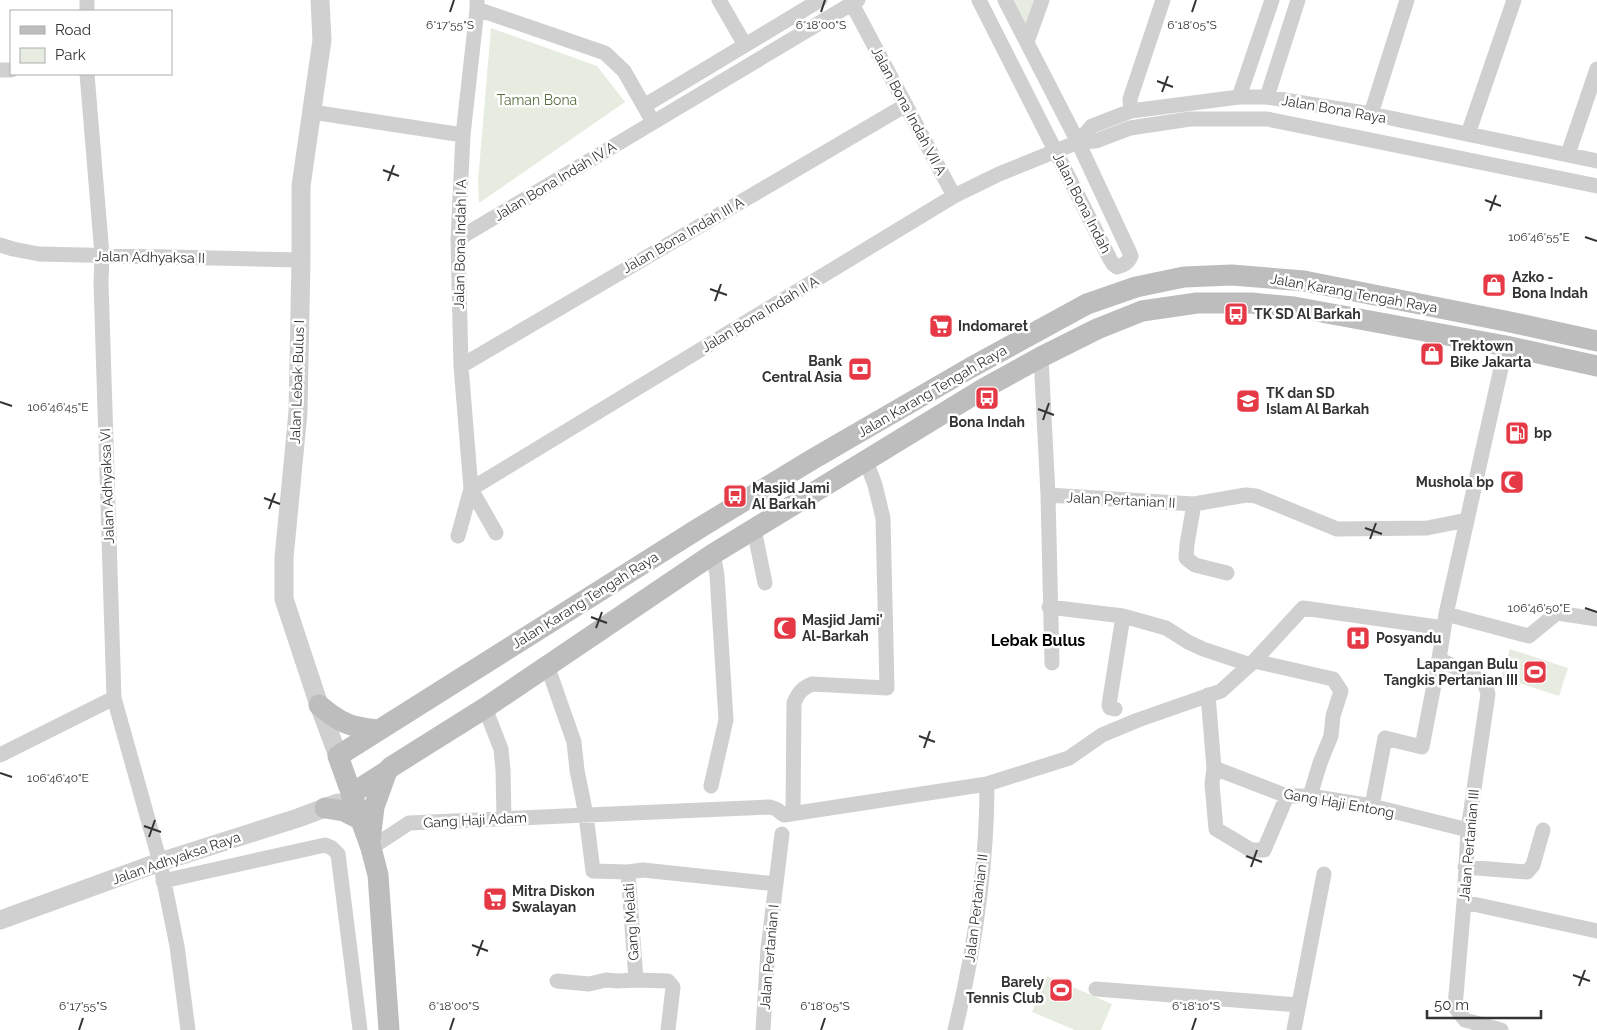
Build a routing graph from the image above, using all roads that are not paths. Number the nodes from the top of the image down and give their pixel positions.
1 (320, 0) edge
2 (719, 0) edge
3 (820, 0) edge
4 (979, 0) edge
5 (1005, 0) edge
6 (1042, 0) edge
7 (1163, 0) edge
8 (1272, 0) edge
9 (1298, 0) edge
10 (1407, 0) edge
11 (1514, 0) edge
12 (853, 1) edge
13 (477, 5) edge
14 (1027, 42) junction
15 (746, 45) junction
16 (1597, 69) edge
17 (86, 75) edge
18 (1239, 97) junction
19 (1267, 97) junction
20 (906, 105) junction
21 (644, 106) junction
22 (1131, 111) junction
23 (312, 112) junction
24 (1371, 114) junction
25 (653, 122) junction
26 (1468, 134) junction
27 (463, 135) junction
28 (1078, 142) junction
29 (1056, 152) junction
30 (1568, 154) junction
31 (1597, 161) edge
32 (1597, 186) edge
33 (954, 196) junction
34 (458, 239) junction
35 (0, 245) edge
36 (102, 256) junction
37 (302, 260) junction
38 (1593, 340) edge
39 (1506, 346) junction
40 (1041, 357) junction
41 (1590, 365) edge
42 (461, 366) junction
43 (866, 461) junction
44 (471, 489) junction
45 (1048, 495) junction
46 (1194, 504) junction
47 (485, 515) junction
48 (1467, 520) junction
49 (754, 529) junction
50 (496, 533) dead end
51 (713, 554) junction
52 (1227, 573) dead end
53 (764, 583) dead end
54 (1050, 607) junction
55 (1123, 616) junction
56 (1597, 619) edge
57 (1445, 621) junction
58 (1439, 659) junction
59 (1052, 663) dead end
60 (1252, 664) junction
61 (547, 665) junction
62 (1208, 695) junction
63 (114, 698) junction
64 (319, 705) junction
65 (485, 708) junction
66 (1115, 709) dead end
67 (378, 730) junction
68 (0, 755) edge
69 (338, 756) junction
70 (1214, 768) junction
71 (387, 771) junction
72 (987, 784) junction
73 (711, 786) dead end
74 (351, 794) junction
75 (1287, 796) junction
76 (1310, 796) junction
77 (1372, 806) junction
78 (325, 808) junction
79 (794, 814) junction
80 (586, 815) junction
81 (504, 818) junction
82 (360, 820) junction
83 (1468, 830) junction
84 (1543, 830) dead end
85 (782, 834) dead end
86 (371, 846) junction
87 (160, 862) junction
88 (1465, 867) junction
89 (628, 872) junction
90 (1324, 874) dead end
91 (163, 882) junction
92 (776, 884) junction
93 (1464, 902) junction
94 (0, 920) edge
95 (1596, 929) edge
96 (636, 980) junction
97 (557, 981) dead end
98 (1096, 988) dead end
99 (1299, 1005) junction
100 (188, 1030) edge
101 (360, 1030) edge
102 (389, 1030) edge
103 (668, 1030) edge
104 (763, 1030) edge
105 (955, 1030) edge
106 (1294, 1030) edge
107 (1501, 1030) edge

1 - 23 street, Jalan Lebak Bulus I
2 - 15 street
3 - 15 street
4 - 29 street, Jalan Bona Indah
5 - 14 street, Jalan Bona Indah
6 - 14 street
7 - 22 street
8 - 18 street
9 - 19 street
10 - 24 street
11 - 26 street
12 - 20 street, Jalan Bona Indah VII A
12 - 25 street, Jalan Bona Indah IV A
13 - 21 street
13 - 27 street, Jalan Bona Indah I A
14 - 28 street, Jalan Bona Indah
15 - 21 street
16 - 30 street
17 - 36 street, Jalan Adhyaksa VI
18 - 19 street, Jalan Bona Raya
18 - 22 street, Jalan Bona Raya
19 - 24 street, Jalan Bona Raya
20 - 33 street, Jalan Bona Indah VII A
20 - 42 street, Jalan Bona Indah III A
21 - 25 street
22 - 28 street, Jalan Bona Raya
23 - 27 street
23 - 37 street, Jalan Lebak Bulus I
24 - 26 street, Jalan Bona Raya
25 - 34 street, Jalan Bona Indah IV A
26 - 30 street, Jalan Bona Raya
27 - 34 street, Jalan Bona Indah I A
28 - 29 street, Jalan Bona Raya
28 - 29 street, Jalan Bona Indah
28 - 32 street, Jalan Bona Raya
29 - 33 street, Jalan Bona Indah II A
30 - 31 street, Jalan Bona Raya
33 - 44 street, Jalan Bona Indah II A
34 - 42 street, Jalan Bona Indah I A
35 - 36 street, Jalan Adhyaksa II
36 - 37 street, Jalan Adhyaksa II
36 - 63 street, Jalan Adhyaksa VI
37 - 64 street, Jalan Lebak Bulus I
38 - 41 main road
38 - 67 main road, Jalan Karang Tengah Raya
39 - 40 main road, Jalan Karang Tengah Raya
39 - 41 main road, Jalan Karang Tengah Raya
39 - 48 street
40 - 43 main road, Jalan Karang Tengah Raya
40 - 45 street, Jalan Pertanian II
42 - 44 street, Jalan Bona Indah I A
43 - 49 main road, Jalan Karang Tengah Raya
43 - 79 street
44 - 47 street, Jalan Bona Indah I A
44 - 47 street, Jalan Bona Indah I A
45 - 46 street, Jalan Pertanian II
45 - 54 street, Jalan Pertanian II
46 - 48 street, Jalan Pertanian II
46 - 52 street, Jalan Pertanian II
47 - 50 street, Jalan Bona Indah I A
48 - 57 street
49 - 51 main road, Jalan Karang Tengah Raya
49 - 53 street
51 - 61 main road, Jalan Karang Tengah Raya
51 - 73 street
54 - 55 street
54 - 59 street, Jalan Pertanian II
55 - 60 street
55 - 66 street
56 - 57 street
57 - 58 street
57 - 60 street
58 - 77 street
58 - 83 street, Jalan Pertanian III
60 - 62 street
60 - 76 street
61 - 65 main road, Jalan Karang Tengah Raya
61 - 80 street
62 - 70 street
62 - 72 street
63 - 68 street
63 - 87 street, Jalan Adhyaksa VI
64 - 67 main road
64 - 69 street, Jalan Lebak Bulus I
65 - 71 main road, Jalan Karang Tengah Raya
65 - 81 street
67 - 69 main road, Jalan Karang Tengah Raya
69 - 74 main road
70 - 75 street, Gang Haji Entong
70 - 75 street
71 - 74 main road, Jalan Karang Tengah Raya
71 - 86 main road
72 - 79 street
72 - 105 street, Jalan Pertanian II
74 - 78 street, Jalan Adhyaksa Raya
74 - 82 main road
75 - 76 street, Gang Haji Entong
76 - 77 street, Gang Haji Entong
77 - 83 street, Gang Haji Entong
78 - 82 main road
78 - 87 street, Jalan Adhyaksa Raya
79 - 80 street, Gang Haji Adam
80 - 81 street, Gang Haji Adam
80 - 89 street, Jalan Pertanian I
81 - 86 street, Gang Haji Adam
82 - 86 main road
83 - 88 street, Jalan Pertanian III
84 - 88 street
85 - 92 street, Jalan Pertanian I
86 - 102 main road
87 - 91 street, Jalan Adhyaksa VI
87 - 94 street, Jalan Adhyaksa Raya
88 - 93 street, Jalan Pertanian III
89 - 92 street, Jalan Pertanian I
89 - 96 street, Gang Melati
90 - 99 street
91 - 100 street, Jalan Adhyaksa VI
91 - 101 street
92 - 104 street, Jalan Pertanian I
93 - 95 street
93 - 107 street, Jalan Pertanian III
96 - 97 street
96 - 103 street, Gang Melati
98 - 99 street
99 - 106 street

